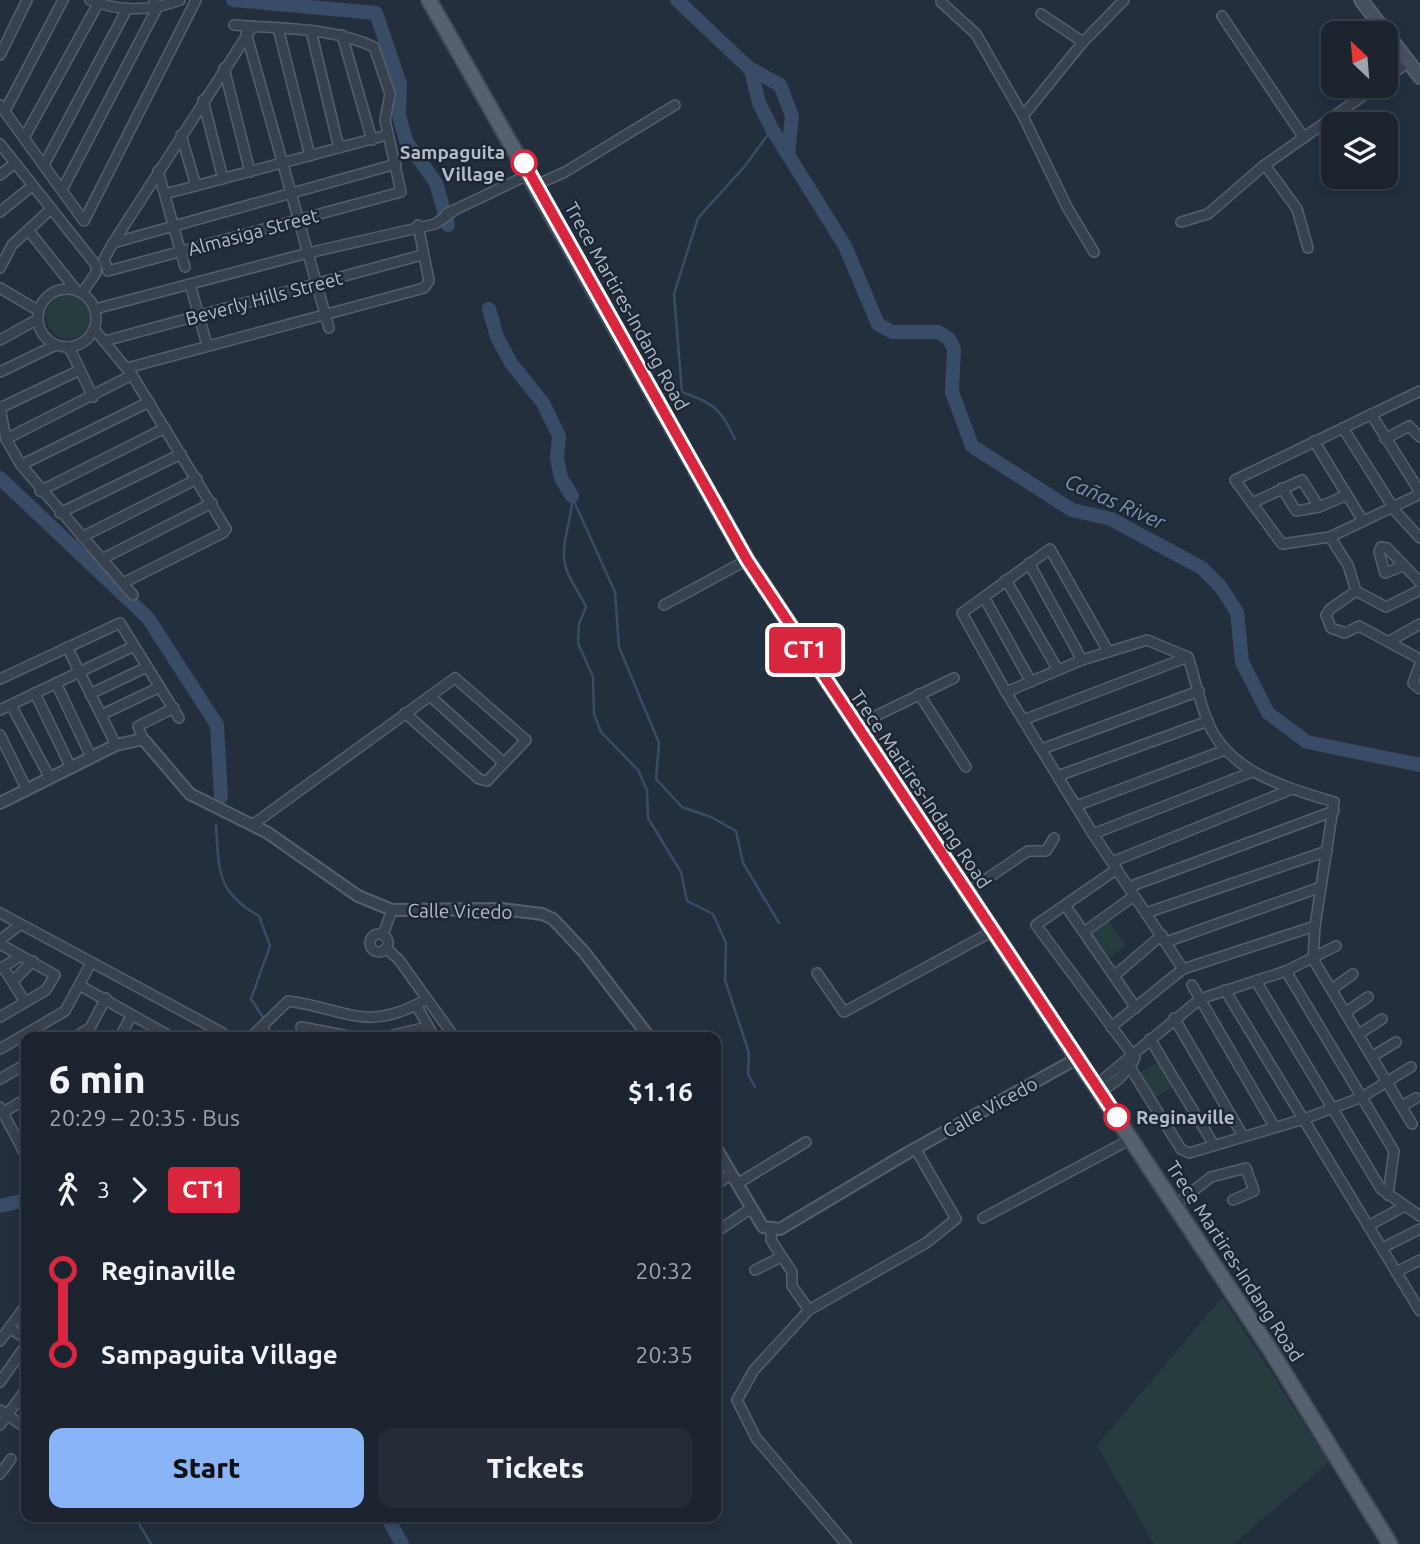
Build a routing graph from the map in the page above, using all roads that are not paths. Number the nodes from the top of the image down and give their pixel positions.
1 (27, 0) edge
2 (63, 0) edge
3 (179, 0) edge
4 (196, 0) edge
5 (429, 0) edge
6 (1124, 0) edge
7 (1361, 0) edge
8 (96, 1) edge
9 (941, 2) dead end
10 (155, 4) edge
11 (127, 9) junction
12 (1041, 14) dead end
13 (1222, 16) dead end
14 (234, 24) dead end
15 (278, 28) junction
16 (249, 30) junction
17 (311, 31) junction
18 (342, 36) junction
19 (1083, 42) junction
20 (0, 55) edge
21 (1408, 62) junction
22 (224, 68) junction
23 (1398, 70) edge
24 (1420, 77) edge
25 (1360, 98) edge
26 (203, 100) junction
27 (675, 104) dead end
28 (2, 108) edge
29 (1023, 116) junction
30 (181, 135) junction
31 (387, 135) junction
32 (24, 138) junction
33 (1304, 138) junction
34 (372, 139) junction
35 (0, 145) edge
36 (339, 148) junction
37 (310, 156) junction
38 (15, 163) junction
39 (284, 163) junction
40 (396, 164) junction
41 (44, 165) junction
42 (1265, 165) junction
43 (158, 172) junction
44 (250, 172) junction
45 (0, 175) edge
46 (223, 179) junction
47 (533, 180) junction
48 (32, 186) junction
49 (196, 186) junction
50 (62, 190) junction
51 (292, 193) junction
52 (165, 194) junction
53 (51, 209) junction
54 (0, 212) edge
55 (300, 220) junction
56 (1181, 222) dead end
57 (174, 226) junction
58 (418, 226) junction
59 (29, 231) junction
60 (113, 243) junction
61 (1308, 248) dead end
62 (182, 251) junction
63 (309, 253) junction
64 (1094, 253) dead end
65 (422, 255) junction
66 (185, 267) dead end
67 (0, 268) edge
68 (190, 284) junction
69 (317, 284) junction
70 (0, 288) edge
71 (79, 292) junction
72 (95, 309) junction
73 (325, 312) junction
74 (38, 315) junction
75 (199, 315) junction
76 (0, 327) edge
77 (94, 328) junction
78 (329, 328) dead end
79 (11, 334) junction
80 (0, 340) edge
81 (105, 341) junction
82 (56, 345) junction
83 (207, 345) junction
84 (69, 347) junction
85 (80, 370) junction
86 (0, 372) edge
87 (130, 372) junction
88 (1420, 391) edge
89 (93, 397) junction
90 (149, 402) junction
91 (0, 408) edge
92 (1371, 414) junction
93 (165, 428) junction
94 (1343, 428) junction
95 (1420, 437) edge
96 (6, 439) junction
97 (1385, 439) junction
98 (1314, 441) junction
99 (181, 454) junction
100 (22, 465) junction
101 (197, 479) junction
102 (1282, 488) junction
103 (40, 491) junction
104 (1420, 493) edge
105 (1346, 495) junction
106 (1254, 502) junction
107 (212, 503) junction
108 (1393, 507) junction
109 (1319, 508) junction
110 (60, 513) junction
111 (1363, 521) junction
112 (82, 537) junction
113 (1330, 537) junction
114 (1420, 538) edge
115 (102, 559) junction
116 (747, 560) junction
117 (1029, 563) junction
118 (1403, 566) dead end
119 (1006, 580) junction
120 (1420, 582) edge
121 (123, 583) junction
122 (1420, 590) edge
123 (1356, 591) junction
124 (133, 595) dead end
125 (984, 597) junction
126 (664, 605) dead end
127 (1420, 624) edge
128 (1388, 642) junction
129 (134, 646) junction
130 (67, 647) junction
131 (1108, 651) junction
132 (1188, 657) junction
133 (1082, 660) junction
134 (1420, 661) edge
135 (147, 667) junction
136 (1058, 670) junction
137 (79, 672) junction
138 (954, 678) dead end
139 (0, 679) edge
140 (1031, 682) junction
141 (56, 683) junction
142 (160, 687) junction
143 (1420, 689) edge
144 (1199, 691) junction
145 (1006, 692) junction
146 (35, 693) junction
147 (90, 694) junction
148 (919, 694) junction
149 (430, 695) junction
150 (11, 705) junction
151 (174, 708) junction
152 (0, 710) edge
153 (405, 713) junction
154 (101, 715) junction
155 (179, 718) dead end
156 (1023, 720) junction
157 (1208, 721) junction
158 (855, 726) junction
159 (0, 735) edge
160 (143, 739) junction
161 (116, 745) junction
162 (1042, 749) junction
163 (1225, 750) junction
164 (91, 757) junction
165 (504, 763) junction
166 (966, 767) dead end
167 (71, 768) junction
168 (1252, 772) junction
169 (1058, 776) junction
170 (50, 778) junction
171 (1292, 789) junction
172 (27, 790) junction
173 (1, 801) edge
174 (1076, 806) junction
175 (1334, 811) junction
176 (252, 825) junction
177 (1093, 834) junction
178 (1054, 838) dead end
179 (1327, 851) junction
180 (1114, 865) junction
181 (1321, 887) junction
182 (967, 892) junction
183 (1132, 892) junction
184 (1065, 905) junction
185 (392, 910) junction
186 (0, 913) edge
187 (1146, 913) junction
188 (20, 925) junction
189 (1315, 926) junction
190 (993, 931) junction
191 (1084, 932) junction
192 (383, 935) junction
193 (1164, 938) junction
194 (0, 942) edge
195 (1336, 946) dead end
196 (386, 948) junction
197 (21, 956) junction
198 (1313, 959) junction
199 (33, 961) junction
200 (91, 963) junction
201 (1, 968) edge
202 (1183, 969) junction
203 (1286, 971) junction
204 (817, 973) dead end
205 (1353, 974) dead end
206 (1114, 976) junction
207 (13, 981) junction
208 (1256, 981) junction
209 (79, 985) junction
210 (1192, 985) dead end
211 (1332, 989) junction
212 (1226, 990) junction
213 (1368, 997) dead end
214 (106, 998) junction
215 (427, 999) junction
216 (1200, 999) junction
217 (25, 1002) junction
218 (0, 1004) edge
219 (416, 1005) junction
220 (1136, 1008) junction
221 (1346, 1012) junction
222 (3, 1015) edge
223 (132, 1015) junction
224 (1174, 1018) junction
225 (1382, 1019) dead end
226 (261, 1027) junction
227 (301, 1027) dead end
228 (427, 1027) junction
229 (1111, 1027) junction
230 (330, 1031) joint
231 (29, 1032) edge
232 (83, 1032) edge
233 (124, 1032) edge
234 (162, 1032) edge
235 (221, 1032) edge
236 (256, 1032) edge
237 (265, 1032) edge
238 (334, 1032) edge
239 (413, 1032) edge
240 (431, 1032) edge
241 (450, 1032) edge
242 (645, 1032) edge
243 (1359, 1034) junction
244 (21, 1037) edge
245 (1150, 1039) junction
246 (1396, 1042) dead end
247 (0, 1049) edge
248 (1373, 1056) junction
249 (1078, 1058) junction
250 (1133, 1058) junction
251 (1411, 1066) dead end
252 (21, 1067) edge
253 (0, 1079) edge
254 (1387, 1082) junction
255 (1098, 1089) junction
256 (1362, 1097) junction
257 (1416, 1098) dead end
258 (21, 1102) edge
259 (1402, 1106) junction
260 (1333, 1108) junction
261 (1, 1111) edge
262 (1304, 1119) junction
263 (1412, 1125) dead end
264 (1274, 1126) junction
265 (1243, 1136) junction
266 (1131, 1139) junction
267 (806, 1142) dead end
268 (1214, 1145) junction
269 (21, 1147) edge
270 (915, 1148) junction
271 (721, 1157) edge
272 (734, 1179) junction
273 (721, 1183) edge
274 (1388, 1195) junction
275 (1233, 1200) dead end
276 (1175, 1205) junction
277 (1405, 1206) junction
278 (750, 1209) junction
279 (1420, 1216) edge
280 (983, 1218) dead end
281 (1368, 1226) junction
282 (772, 1228) junction
283 (721, 1229) edge
284 (1420, 1229) edge
285 (1382, 1248) junction
286 (781, 1257) junction
287 (1420, 1260) edge
288 (755, 1270) dead end
289 (1396, 1272) junction
290 (1416, 1293) edge
291 (808, 1310) junction
292 (1420, 1311) edge
293 (21, 1312) edge
294 (9, 1328) junction
295 (21, 1336) edge
296 (0, 1341) edge
297 (21, 1352) edge
298 (0, 1382) edge
299 (21, 1393) edge
300 (4, 1412) edge
301 (21, 1424) edge
302 (0, 1426) edge
303 (11, 1459) dead end
304 (0, 1474) edge
305 (846, 1544) edge
306 (1390, 1544) edge

1 - 20 street
2 - 28 street
3 - 10 street
4 - 50 street
5 - 47 main road, Trece Martires-Indang Road
6 - 19 street
7 - 21 main road
8 - 11 street
8 - 32 street
9 - 29 street
10 - 11 street
10 - 50 street
11 - 41 street
12 - 19 street
13 - 33 street
14 - 16 street
15 - 16 street
15 - 17 street
15 - 37 street
16 - 22 street
16 - 39 street
17 - 18 street
17 - 36 street
18 - 31 street
18 - 34 street
19 - 29 street
21 - 23 street
21 - 24 main road
22 - 26 street
22 - 44 street
25 - 33 street
26 - 30 street
26 - 46 street
27 - 47 street
28 - 32 street
29 - 64 street
30 - 43 street
30 - 49 street
31 - 34 street
31 - 40 street
32 - 41 street
33 - 42 street
34 - 36 street
35 - 38 street
36 - 37 street
37 - 39 street
38 - 45 street
38 - 48 street
39 - 44 street
39 - 51 street
40 - 51 street
40 - 55 street, Almasiga Street
41 - 50 street
42 - 56 street
42 - 61 street
43 - 52 street
43 - 60 street
44 - 46 street
46 - 49 street
47 - 58 street
47 - 116 main road, Trece Martires-Indang Road
48 - 53 street
48 - 54 street
49 - 52 street
51 - 55 street
51 - 57 street
52 - 57 street
53 - 59 street
53 - 71 street
55 - 62 street, Almasiga Street
55 - 63 street
57 - 60 street
57 - 62 street
58 - 63 street
58 - 65 street
59 - 67 street
59 - 71 street
60 - 62 street, Almasiga Street
62 - 66 street
63 - 68 street
63 - 69 street
65 - 69 street, Beverly Hills Street
65 - 73 street
68 - 72 street
68 - 75 street
69 - 73 street
69 - 75 street, Beverly Hills Street
70 - 74 street
71 - 72 street
71 - 74 street
72 - 77 street
73 - 78 street
73 - 83 street
74 - 79 street
74 - 82 street
75 - 81 street, Beverly Hills Street
75 - 83 street
76 - 79 street
77 - 81 street
77 - 84 street
79 - 80 street
81 - 87 street
82 - 84 street
82 - 86 street
83 - 87 street
84 - 85 street
85 - 89 street
85 - 91 street
87 - 89 street
87 - 90 street
88 - 92 street
89 - 96 street
90 - 93 street
90 - 100 street
91 - 96 street
92 - 94 street
92 - 97 street
93 - 99 street
93 - 103 street
94 - 98 street
94 - 108 street
95 - 97 street
96 - 100 street
97 - 104 street
98 - 105 street
98 - 106 street
99 - 101 street
99 - 110 street
100 - 103 street
101 - 107 street
101 - 112 street
102 - 106 street
102 - 109 street
102 - 109 street
103 - 110 street
104 - 108 street
105 - 109 street
105 - 111 street
106 - 113 street
107 - 115 street
107 - 121 street
108 - 111 street
108 - 114 street
110 - 112 street
111 - 113 street
112 - 115 street
113 - 123 street
115 - 121 street
116 - 126 street
116 - 158 main road, Trece Martires-Indang Road
117 - 119 street
117 - 131 street
117 - 133 street
118 - 120 street
119 - 125 street
119 - 136 street
121 - 124 street
122 - 123 street
123 - 128 street
125 - 140 street
125 - 145 street
127 - 128 street
128 - 134 street
129 - 130 street
129 - 135 street
129 - 137 street
130 - 137 street
130 - 139 street
131 - 132 street
131 - 133 street
132 - 144 street
132 - 156 street
133 - 136 street
134 - 143 street
135 - 142 street
135 - 147 street
136 - 140 street
137 - 141 street
137 - 147 street
138 - 148 street
140 - 145 street
141 - 146 street
141 - 164 street
142 - 151 street
142 - 154 street
144 - 157 street
144 - 162 street
145 - 156 street
146 - 150 street
146 - 167 street
147 - 154 street
148 - 158 street
148 - 166 street
149 - 153 street
149 - 165 street
149 - 165 street
150 - 152 street
150 - 170 street
151 - 155 street
151 - 160 street
153 - 165 street
153 - 176 street
154 - 161 street
156 - 162 street
157 - 163 street
157 - 169 street
158 - 182 main road, Trece Martires-Indang Road
159 - 172 street
160 - 161 street
160 - 176 street, Calle Vicedo
161 - 164 street
162 - 169 street
163 - 168 street
163 - 174 street
164 - 167 street
167 - 170 street
168 - 171 street
168 - 177 street
169 - 174 street
170 - 172 street
171 - 175 street
171 - 180 street
172 - 173 street
174 - 177 street
175 - 179 street
175 - 183 street
176 - 185 street, Calle Vicedo
177 - 180 street
178 - 182 street
179 - 181 street
179 - 187 street
180 - 183 street
180 - 184 street
181 - 189 street
181 - 193 street
182 - 190 main road, Trece Martires-Indang Road
183 - 187 street
183 - 191 street
184 - 191 street
184 - 229 street
185 - 192 street
185 - 242 street, Calle Vicedo
186 - 188 street
187 - 193 street
188 - 194 street
188 - 200 street
189 - 198 street
189 - 202 street
190 - 204 street
190 - 249 main road, Trece Martires-Indang Road
191 - 206 street
192 - 196 street
192 - 196 street
193 - 202 street
193 - 206 street
194 - 197 street
195 - 198 street
196 - 215 street
197 - 199 street
197 - 201 street
198 - 203 street
198 - 211 street
199 - 207 street
199 - 217 street
200 - 209 street
200 - 235 street
201 - 207 street
202 - 220 street
203 - 208 street
203 - 256 street
205 - 211 street
206 - 220 street
207 - 217 street
208 - 212 street
208 - 260 street
209 - 214 street
209 - 231 street
210 - 216 street
211 - 221 street
212 - 216 street
212 - 262 street
213 - 221 street
214 - 223 street
214 - 232 street
215 - 219 street
215 - 241 street
216 - 224 street
216 - 264 street
217 - 222 street
218 - 222 street
219 - 226 street
219 - 228 street
220 - 229 street
221 - 243 street
223 - 233 street
223 - 234 street
224 - 245 street
224 - 265 street
225 - 243 street
226 - 236 street
226 - 237 street
227 - 230 street
228 - 239 street
228 - 240 street
229 - 250 street
230 - 238 street
243 - 248 street
244 - 247 street
245 - 250 street
245 - 268 street
246 - 248 street
248 - 254 street
249 - 255 main road, Trece Martires-Indang Road
249 - 270 street, Calle Vicedo
250 - 255 street
250 - 268 street
251 - 254 street
252 - 253 street
254 - 256 street
254 - 259 street
255 - 266 main road, Trece Martires-Indang Road
256 - 260 street
256 - 274 street
257 - 259 street
258 - 261 street
259 - 263 street
260 - 262 street
260 - 274 street
261 - 269 street
262 - 264 street
262 - 281 street
264 - 265 street
265 - 268 street
266 - 276 main road, Trece Martires-Indang Road
266 - 280 street
267 - 272 street
270 - 282 street, Calle Vicedo
270 - 291 street
271 - 272 street
272 - 273 street
272 - 278 street
274 - 277 street
275 - 276 street
276 - 306 main road, Trece Martires-Indang Road
277 - 279 street
277 - 281 street
278 - 282 street
278 - 283 street
281 - 285 street
282 - 286 street
284 - 285 street
285 - 289 street
286 - 288 street
286 - 291 street
287 - 289 street
289 - 290 street
290 - 292 street
291 - 305 street
293 - 294 street
294 - 295 street
294 - 296 street
297 - 298 street
299 - 300 street
300 - 301 street
300 - 302 street
303 - 304 street

